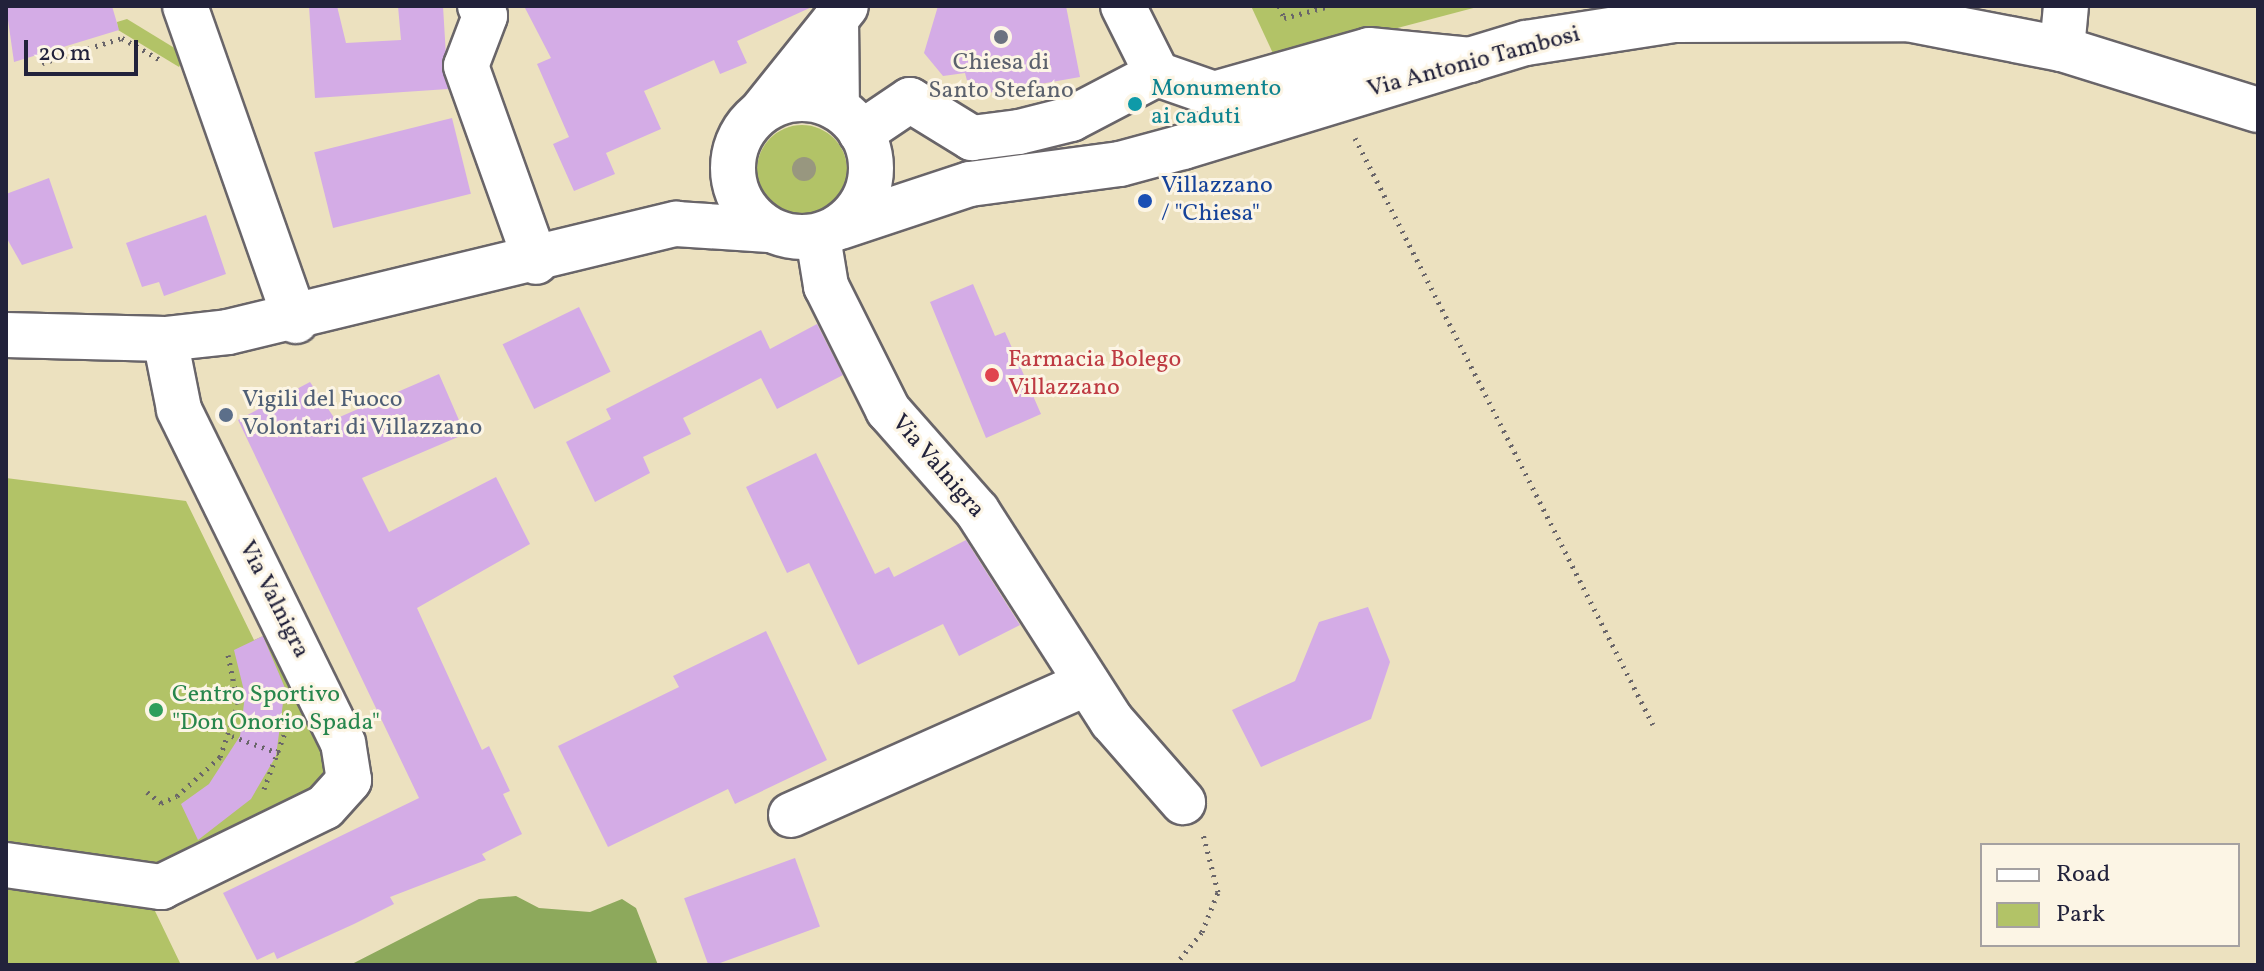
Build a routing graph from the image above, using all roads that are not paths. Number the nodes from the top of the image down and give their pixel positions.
1 (185, 6) edge
2 (480, 6) edge
3 (1123, 6) edge
4 (2066, 6) edge
5 (841, 12) edge
6 (1599, 17) edge
7 (1996, 21) edge
8 (2062, 49) junction
9 (1471, 60) junction
10 (1157, 74) junction
11 (762, 111) junction
12 (2255, 114) edge
13 (856, 133) junction
14 (735, 147) junction
15 (970, 184) junction
16 (676, 224) junction
17 (769, 230) junction
18 (829, 232) junction
19 (536, 262) junction
20 (296, 321) junction
21 (6, 335) edge
22 (165, 339) junction
23 (1087, 683) junction
24 (1183, 802) road end
25 (791, 815) dead end
26 (6, 865) edge

1 - 20 main road
2 - 19 main road
3 - 10 main road
4 - 8 main road
5 - 11 main road
5 - 13 main road
6 - 7 main road, Via Antonio Tambosi
6 - 9 main road, Via Antonio Tambosi
7 - 8 main road, Via Antonio Tambosi
8 - 12 main road, Via Antonio Tambosi
9 - 10 main road
9 - 15 main road, Via Antonio Tambosi
10 - 13 main road
11 - 13 main road
11 - 14 main road
13 - 15 main road
13 - 18 main road
14 - 16 main road
14 - 17 main road
15 - 18 main road, Via Antonio Tambosi
16 - 17 main road
16 - 19 main road
17 - 18 main road
18 - 23 main road, Via Valnigra
19 - 20 main road
20 - 22 main road
21 - 22 main road
22 - 26 main road, Via Valnigra
23 - 24 main road, Via Valnigra
23 - 25 main road

